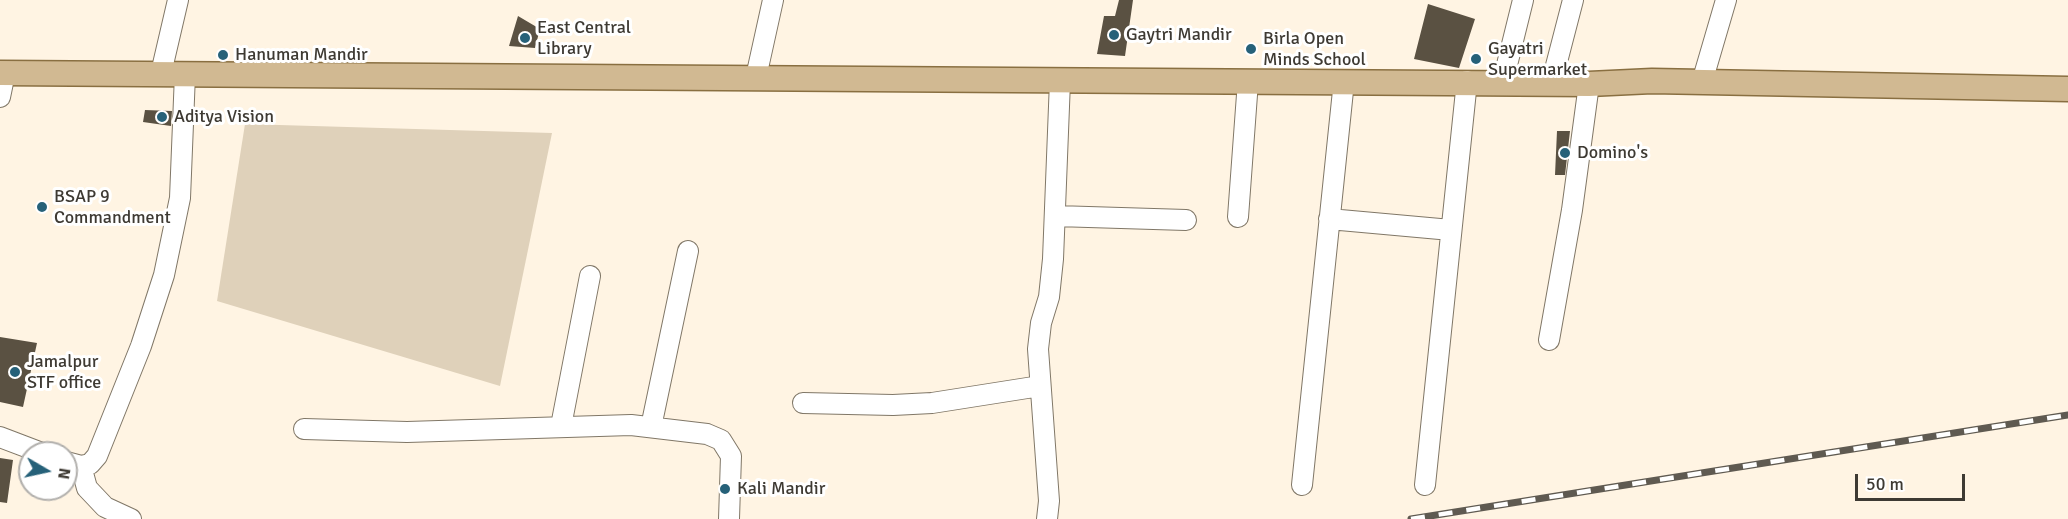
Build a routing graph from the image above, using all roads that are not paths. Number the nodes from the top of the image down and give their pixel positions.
1 (178, 0) edge
2 (773, 0) edge
3 (1523, 0) edge
4 (1573, 0) edge
5 (1726, 0) edge
6 (161, 74) junction
7 (184, 74) junction
8 (756, 77) junction
9 (1060, 81) junction
10 (1248, 81) junction
11 (1344, 81) junction
12 (1467, 81) junction
13 (1503, 81) junction
14 (1552, 81) junction
15 (1702, 82) junction
16 (2, 83) edge
17 (1588, 84) junction
18 (2068, 89) edge
19 (1056, 216) junction
20 (1238, 217) dead end
21 (1329, 219) junction
22 (1186, 220) dead end
23 (1451, 230) junction
24 (688, 251) dead end
25 (590, 276) dead end
26 (1550, 340) dead end
27 (1040, 386) junction
28 (804, 403) dead end
29 (561, 426) junction
30 (651, 427) junction
31 (304, 429) dead end
32 (0, 436) edge
33 (18, 443) edge
34 (78, 464) edge
35 (78, 471) edge
36 (1425, 484) dead end
37 (1302, 485) dead end
38 (131, 519) edge
39 (729, 519) edge
40 (1047, 519) edge

1 - 6 street
2 - 8 street
3 - 13 street
4 - 14 street
5 - 15 street
6 - 7 main road
6 - 16 main road
7 - 8 main road
7 - 34 street
8 - 9 main road
9 - 10 main road
9 - 19 street
10 - 11 main road
10 - 20 street
11 - 12 main road
11 - 21 street
12 - 13 main road
12 - 23 street
13 - 14 main road
14 - 17 main road
15 - 17 main road
15 - 18 main road
17 - 26 street
19 - 22 street
19 - 27 street
21 - 23 street
21 - 37 street
23 - 36 street
24 - 30 street
25 - 29 street
27 - 28 street
27 - 40 street
29 - 30 street
29 - 31 street
30 - 39 street
32 - 33 street
35 - 38 street

